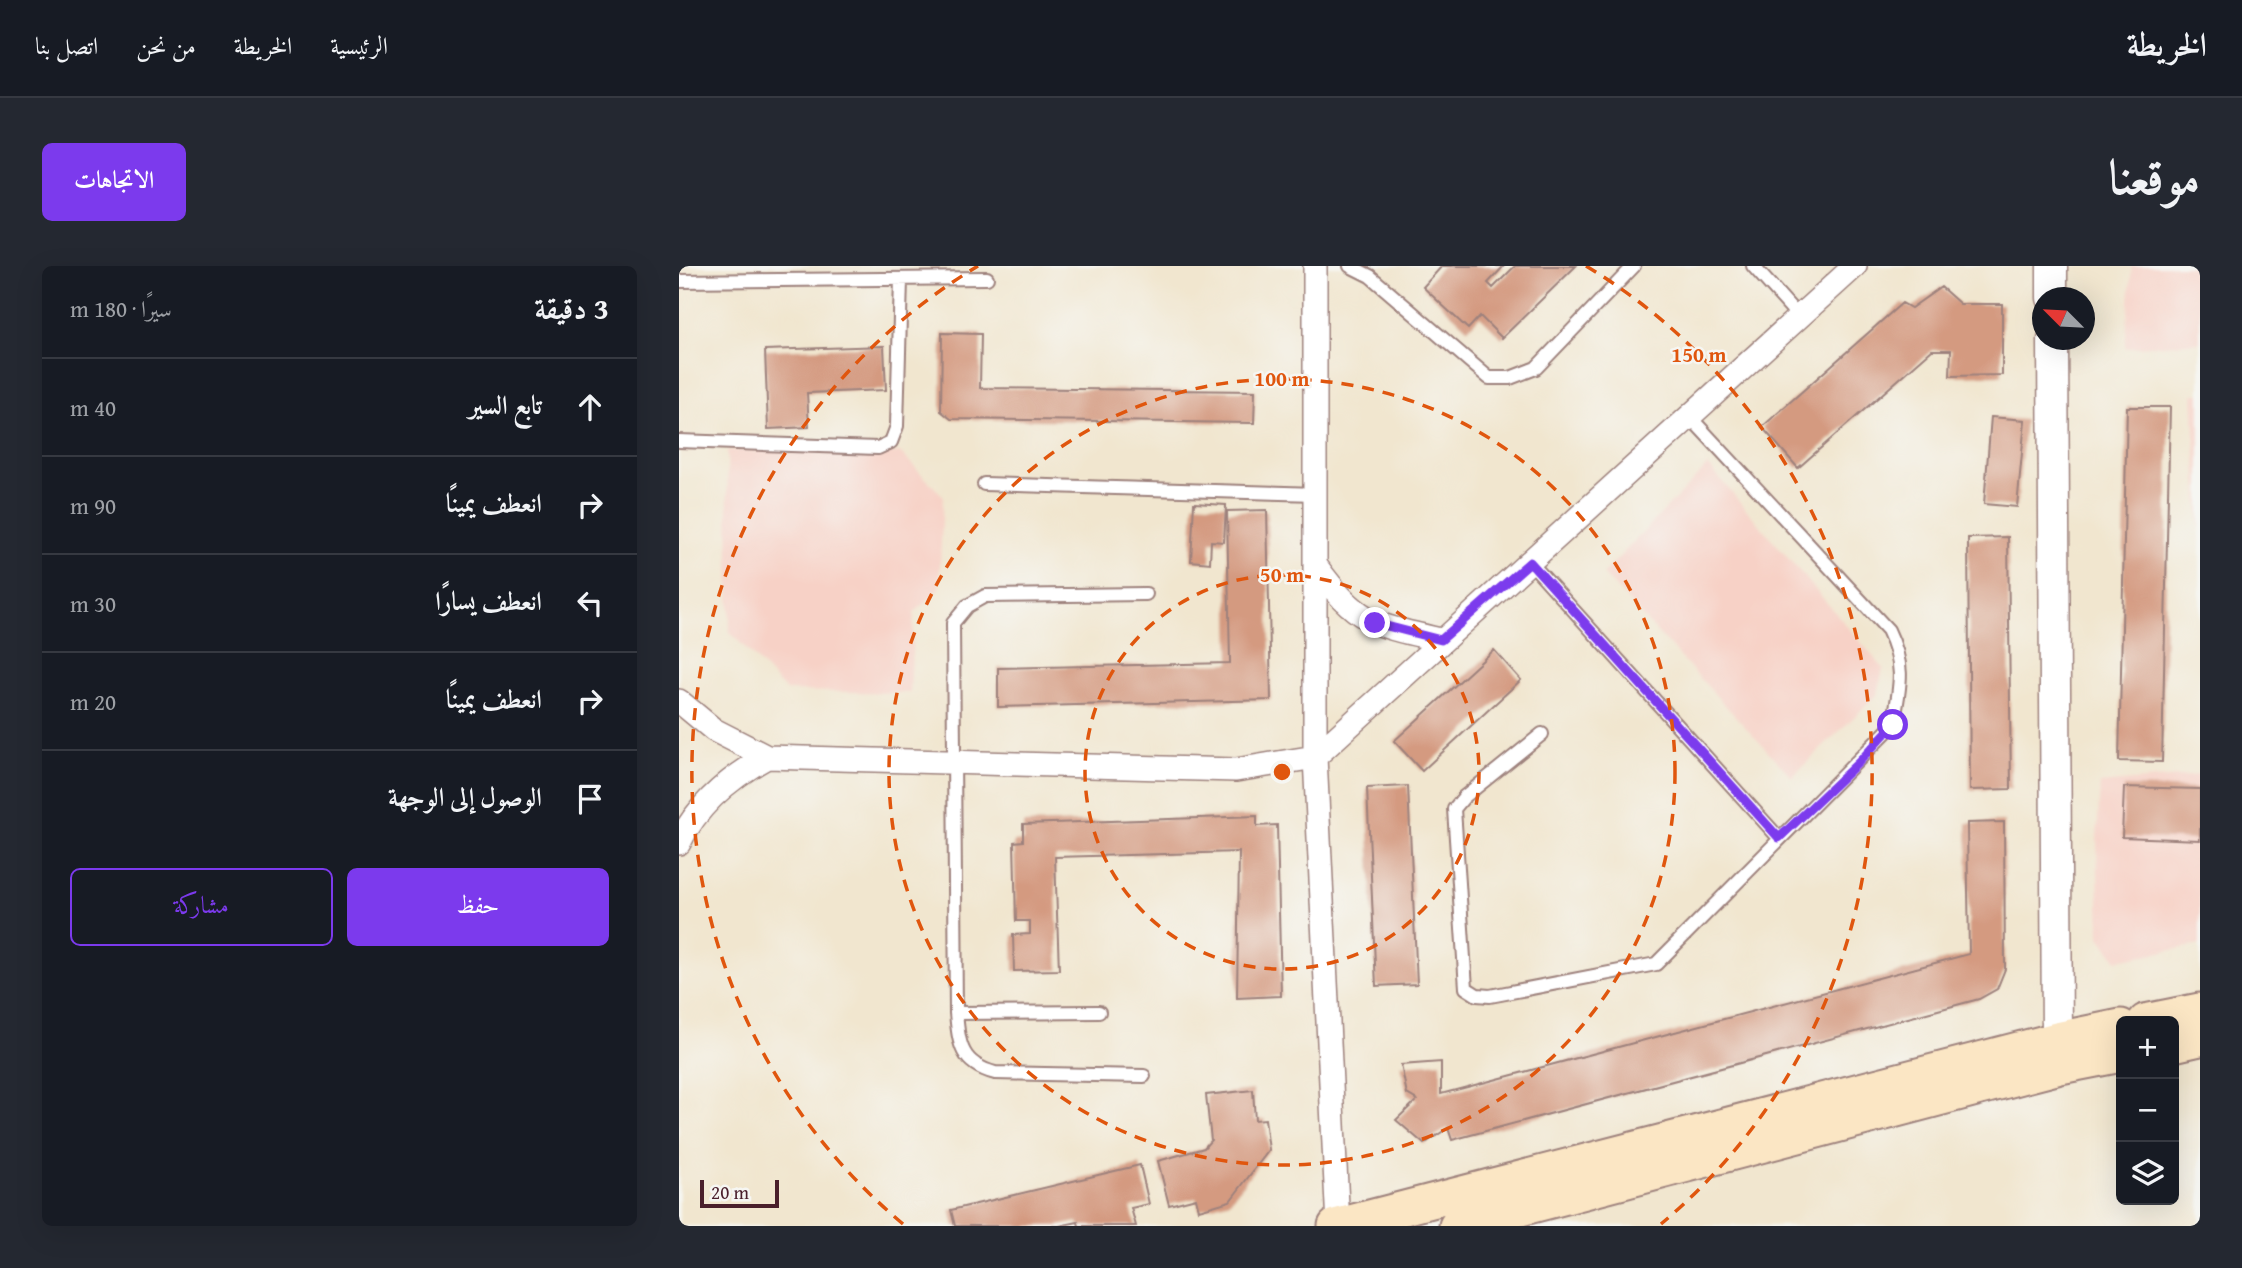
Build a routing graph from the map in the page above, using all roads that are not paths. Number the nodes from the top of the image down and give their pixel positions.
1 (1315, 266) edge
2 (1350, 266) edge
3 (1634, 266) edge
4 (1753, 266) edge
5 (1855, 266) edge
6 (2052, 266) edge
7 (987, 278) dead end
8 (901, 279) junction
9 (679, 281) edge
10 (2053, 287) edge
11 (1800, 317) junction
12 (2053, 350) edge
13 (1689, 417) junction
14 (679, 441) edge
15 (984, 484) dead end
16 (1316, 494) junction
17 (1530, 562) junction
18 (1316, 566) junction
19 (1146, 594) dead end
20 (1441, 640) junction
21 (679, 701) edge
22 (1542, 734) dead end
23 (767, 757) junction
24 (1315, 757) junction
25 (956, 762) junction
26 (1779, 838) junction
27 (679, 843) edge
28 (2200, 1010) edge
29 (1099, 1012) dead end
30 (956, 1013) junction
31 (2170, 1016) edge
32 (2116, 1028) edge
33 (2200, 1040) edge
34 (2179, 1044) edge
35 (2059, 1053) junction
36 (2116, 1055) edge
37 (1144, 1076) dead end
38 (1337, 1226) edge
39 (1456, 1226) edge

1 - 16 street
2 - 3 lane
4 - 11 lane
5 - 11 street
6 - 10 street
7 - 8 lane
8 - 9 lane
8 - 14 lane
11 - 13 street
12 - 35 street
13 - 17 street
13 - 26 lane
15 - 16 lane
16 - 18 street
17 - 20 street
17 - 26 lane
18 - 20 street
18 - 24 street
19 - 25 lane
20 - 24 street
21 - 23 street
22 - 26 lane
23 - 25 street
23 - 27 street
24 - 25 street
24 - 38 street
25 - 30 lane
28 - 31 main road
29 - 30 lane
30 - 37 lane
32 - 35 main road
33 - 34 main road
35 - 36 main road
35 - 38 main road
35 - 39 main road

